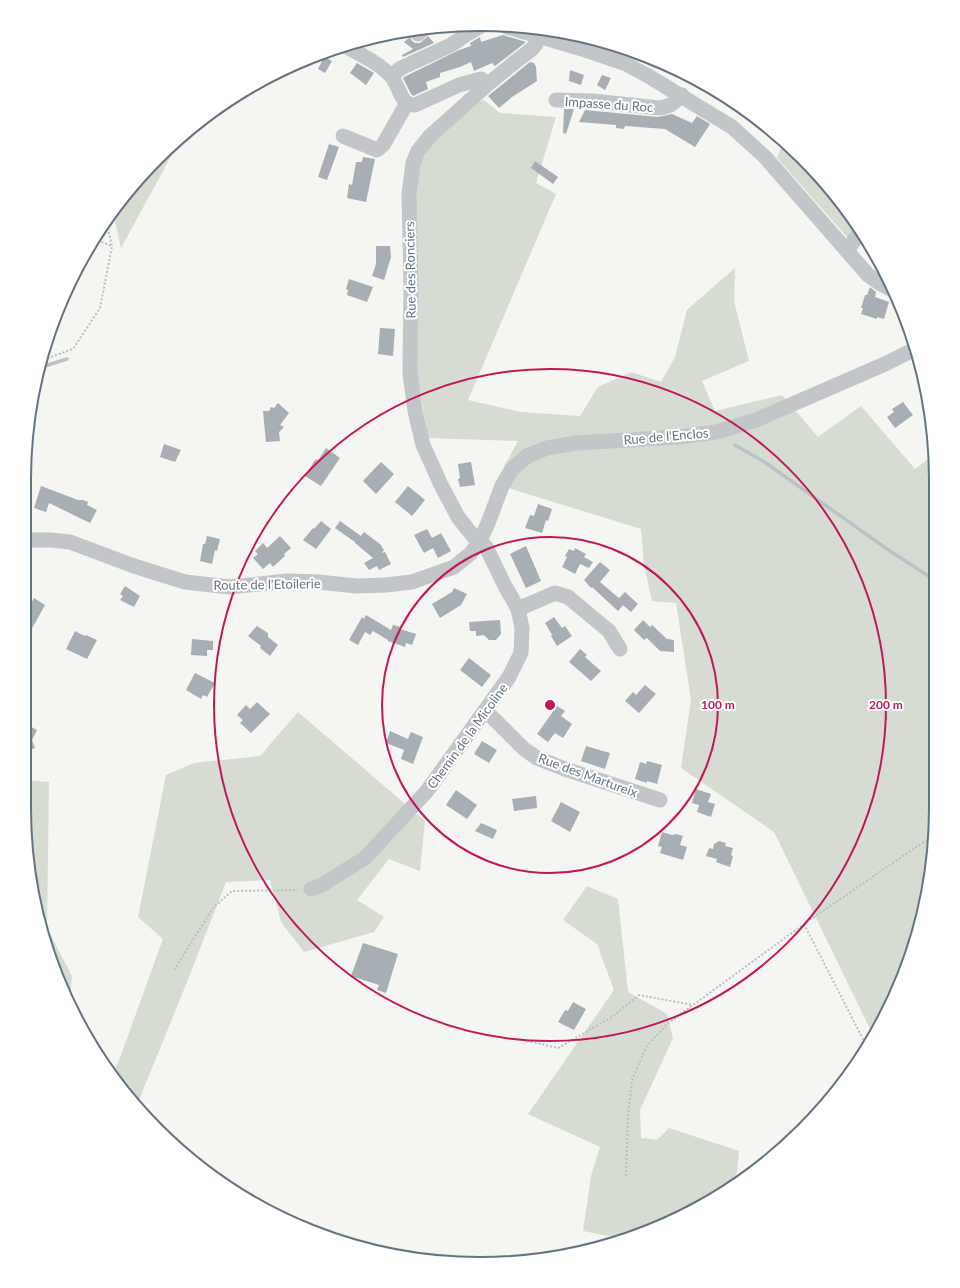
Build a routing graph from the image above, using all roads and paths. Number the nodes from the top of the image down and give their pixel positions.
1 (472, 31) edge
2 (532, 34) edge
3 (538, 36) junction
4 (584, 44) edge
5 (352, 50) edge
6 (391, 76) junction
7 (488, 84) junction
8 (682, 95) junction
9 (556, 100) dead end
10 (407, 103) junction
11 (343, 136) dead end
12 (108, 229) edge
13 (856, 236) edge
14 (100, 241) edge
15 (112, 246) junction
16 (846, 251) junction
17 (885, 286) edge
18 (910, 351) edge
19 (48, 357) edge
20 (31, 540) edge
21 (480, 541) junction
22 (518, 609) junction
23 (620, 649) dead end
24 (486, 711) junction
25 (660, 800) dead end
26 (928, 841) edge
27 (311, 889) joint
28 (804, 924) junction
29 (174, 970) dead end
30 (693, 1005) junction
31 (520, 1038) dead end
32 (864, 1040) edge
33 (626, 1176) dead end

1 - 6 street
2 - 3 street
3 - 4 street
3 - 7 street, Rue des Ronciers
4 - 8 street
5 - 6 street
6 - 10 street
7 - 10 street
7 - 21 street, Rue des Ronciers
8 - 9 street, Impasse du Roc
8 - 16 street
10 - 11 street
12 - 15 path
13 - 16 street
14 - 15 path
15 - 19 path
16 - 17 street
18 - 21 street, Rue de l'Enclos
20 - 21 street, Route de l'Etoilerie
21 - 22 street, Chemin de la Micoline
22 - 23 street
22 - 24 street, Chemin de la Micoline
24 - 25 street, Rue des Martureix
24 - 27 street, Chemin de la Micoline
26 - 28 path
27 - 29 path
28 - 30 path
28 - 32 path
30 - 31 path
30 - 33 path

